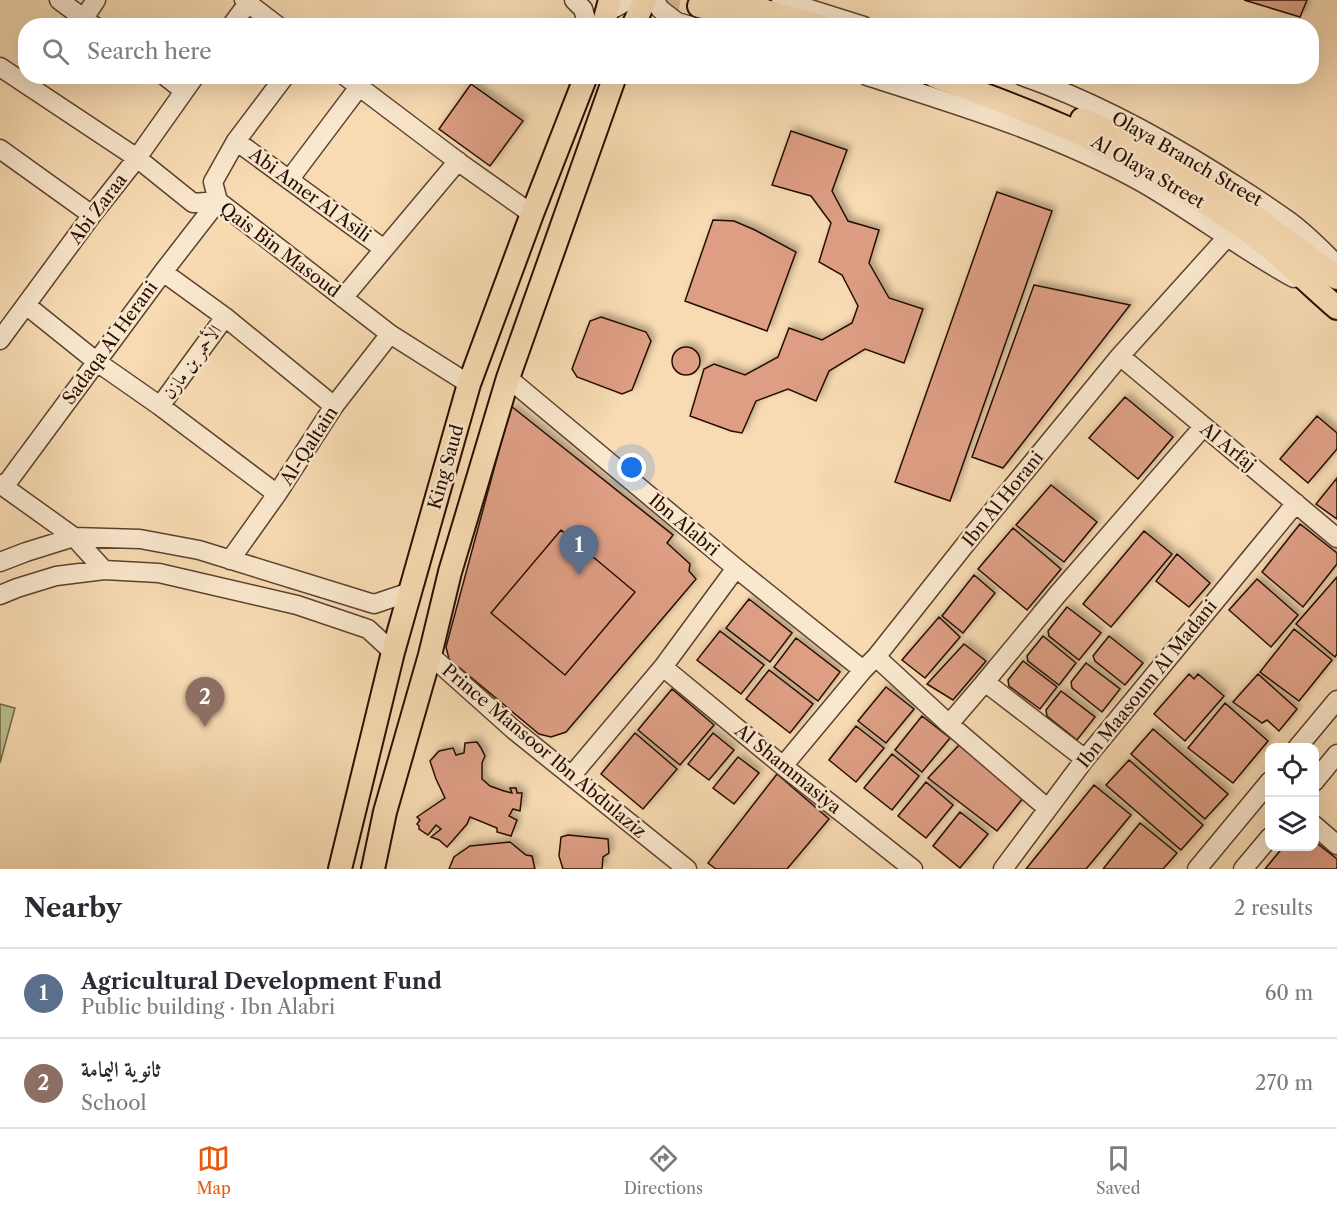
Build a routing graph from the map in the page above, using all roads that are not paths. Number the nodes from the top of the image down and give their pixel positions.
1 (59, 0) edge
2 (96, 0) edge
3 (574, 0) edge
4 (655, 0) edge
5 (726, 0) edge
6 (781, 0) edge
7 (246, 1) edge
8 (638, 11) edge
9 (607, 12) edge
10 (84, 18) edge
11 (90, 18) edge
12 (236, 18) edge
13 (268, 18) edge
14 (586, 18) edge
15 (652, 18) edge
16 (689, 18) edge
17 (791, 18) edge
18 (838, 18) edge
19 (0, 67) edge
20 (18, 79) edge
21 (26, 84) edge
22 (190, 84) edge
23 (279, 84) edge
24 (351, 84) edge
25 (355, 84) edge
26 (583, 84) edge
27 (614, 84) edge
28 (892, 84) edge
29 (956, 84) edge
30 (997, 84) edge
31 (1042, 84) edge
32 (236, 141) junction
33 (0, 149) edge
34 (137, 158) junction
35 (458, 161) junction
36 (289, 180) junction
37 (218, 201) junction
38 (532, 214) junction
39 (92, 215) junction
40 (1228, 236) junction
41 (384, 249) junction
42 (1337, 265) edge
43 (163, 272) junction
44 (1337, 278) edge
45 (1317, 291) junction
46 (343, 298) junction
47 (26, 305) junction
48 (1337, 308) edge
49 (225, 317) junction
50 (390, 334) junction
51 (0, 340) edge
52 (1120, 356) junction
53 (97, 362) junction
54 (508, 378) junction
55 (469, 384) junction
56 (160, 406) junction
57 (334, 406) junction
58 (1203, 427) junction
59 (2, 485) edge
60 (277, 494) junction
61 (1296, 503) junction
62 (74, 537) junction
63 (1337, 538) edge
64 (230, 560) junction
65 (0, 561) edge
66 (736, 568) junction
67 (104, 570) junction
68 (325, 589) junction
69 (410, 592) junction
70 (0, 595) edge
71 (297, 605) junction
72 (393, 652) junction
73 (430, 655) junction
74 (869, 663) junction
75 (663, 667) junction
76 (985, 682) junction
77 (1337, 700) edge
78 (949, 724) junction
79 (1300, 743) edge
80 (1337, 754) edge
81 (1085, 759) junction
82 (783, 766) junction
83 (572, 775) junction
84 (1319, 776) edge
85 (1265, 786) edge
86 (1047, 808) junction
87 (1319, 829) edge
88 (1265, 842) edge
89 (1337, 845) edge
90 (340, 869) edge
91 (373, 869) edge
92 (687, 869) edge
93 (913, 869) edge
94 (1003, 869) edge
95 (1197, 869) edge
96 (1243, 869) edge

1 - 10 street
2 - 11 street
3 - 14 street
4 - 16 street
5 - 17 main road
6 - 18 street
7 - 12 street
7 - 13 street
8 - 9 street
8 - 15 street
19 - 20 street, Qais Bin Masoud
21 - 34 street, Qais Bin Masoud
22 - 34 street, Abi Zaraa
23 - 32 street
24 - 36 street
25 - 35 street
26 - 38 main road, King Saud
27 - 54 main road, King Saud
28 - 40 street
29 - 45 main road, Al Olaya Street
30 - 44 main road, Al Olaya Street
31 - 42 street, Olaya Branch Street
32 - 36 street, Abi Amer Al Asili
32 - 37 street
33 - 39 street
34 - 37 street, Qais Bin Masoud
34 - 39 street, Abi Zaraa
35 - 38 street
35 - 41 street
36 - 41 street, Abi Amer Al Asili
37 - 43 street, Sadaqa Al Herani
37 - 46 street, Qais Bin Masoud
38 - 55 main road, King Saud
39 - 47 street, Abi Zaraa
40 - 45 street
40 - 52 street, Ibn Al Horani
41 - 46 street
43 - 49 street
43 - 53 street, Sadaqa Al Herani
45 - 48 main road, Al Olaya Street
46 - 50 street, Qais Bin Masoud
47 - 51 street, Abi Zaraa
47 - 53 street
49 - 56 street, الأحمر بن مازن
49 - 57 street
50 - 55 street, Qais Bin Masoud
50 - 57 street, Al-Qaltain
52 - 58 street, Al Arfaj
52 - 74 street, Ibn Al Horani
53 - 56 street
53 - 59 street, Sadaqa Al Herani
54 - 66 street, Ibn Alabri
54 - 73 main road, King Saud
55 - 69 main road, King Saud
56 - 60 street
57 - 60 street, Al-Qaltain
58 - 61 street, Al Arfaj
58 - 76 street
59 - 62 street
60 - 64 street, Al-Qaltain
61 - 63 street, Al Arfaj
61 - 81 street, Ibn Maasoum Al Madani
62 - 64 street
62 - 65 street
62 - 67 street
64 - 68 street
66 - 74 street, Ibn Alabri
66 - 75 street
67 - 70 street
67 - 71 street
68 - 69 street
68 - 71 street
69 - 72 main road, King Saud
71 - 72 street
72 - 90 main road, King Saud
73 - 83 street, Prince Mansoor Ibn Abdulaziz
73 - 91 main road, King Saud
74 - 78 street, Ibn Alabri
74 - 82 street, Ibn Al Horani
75 - 82 street, Al Shammasiya
75 - 83 street
76 - 78 street
76 - 81 street
77 - 79 street
78 - 86 street, Ibn Alabri
80 - 84 street
81 - 86 street, Ibn Maasoum Al Madani
82 - 93 street, Al Shammasiya
83 - 92 street, Prince Mansoor Ibn Abdulaziz
85 - 95 street
86 - 94 street, Ibn Maasoum Al Madani
87 - 89 street
88 - 96 street

